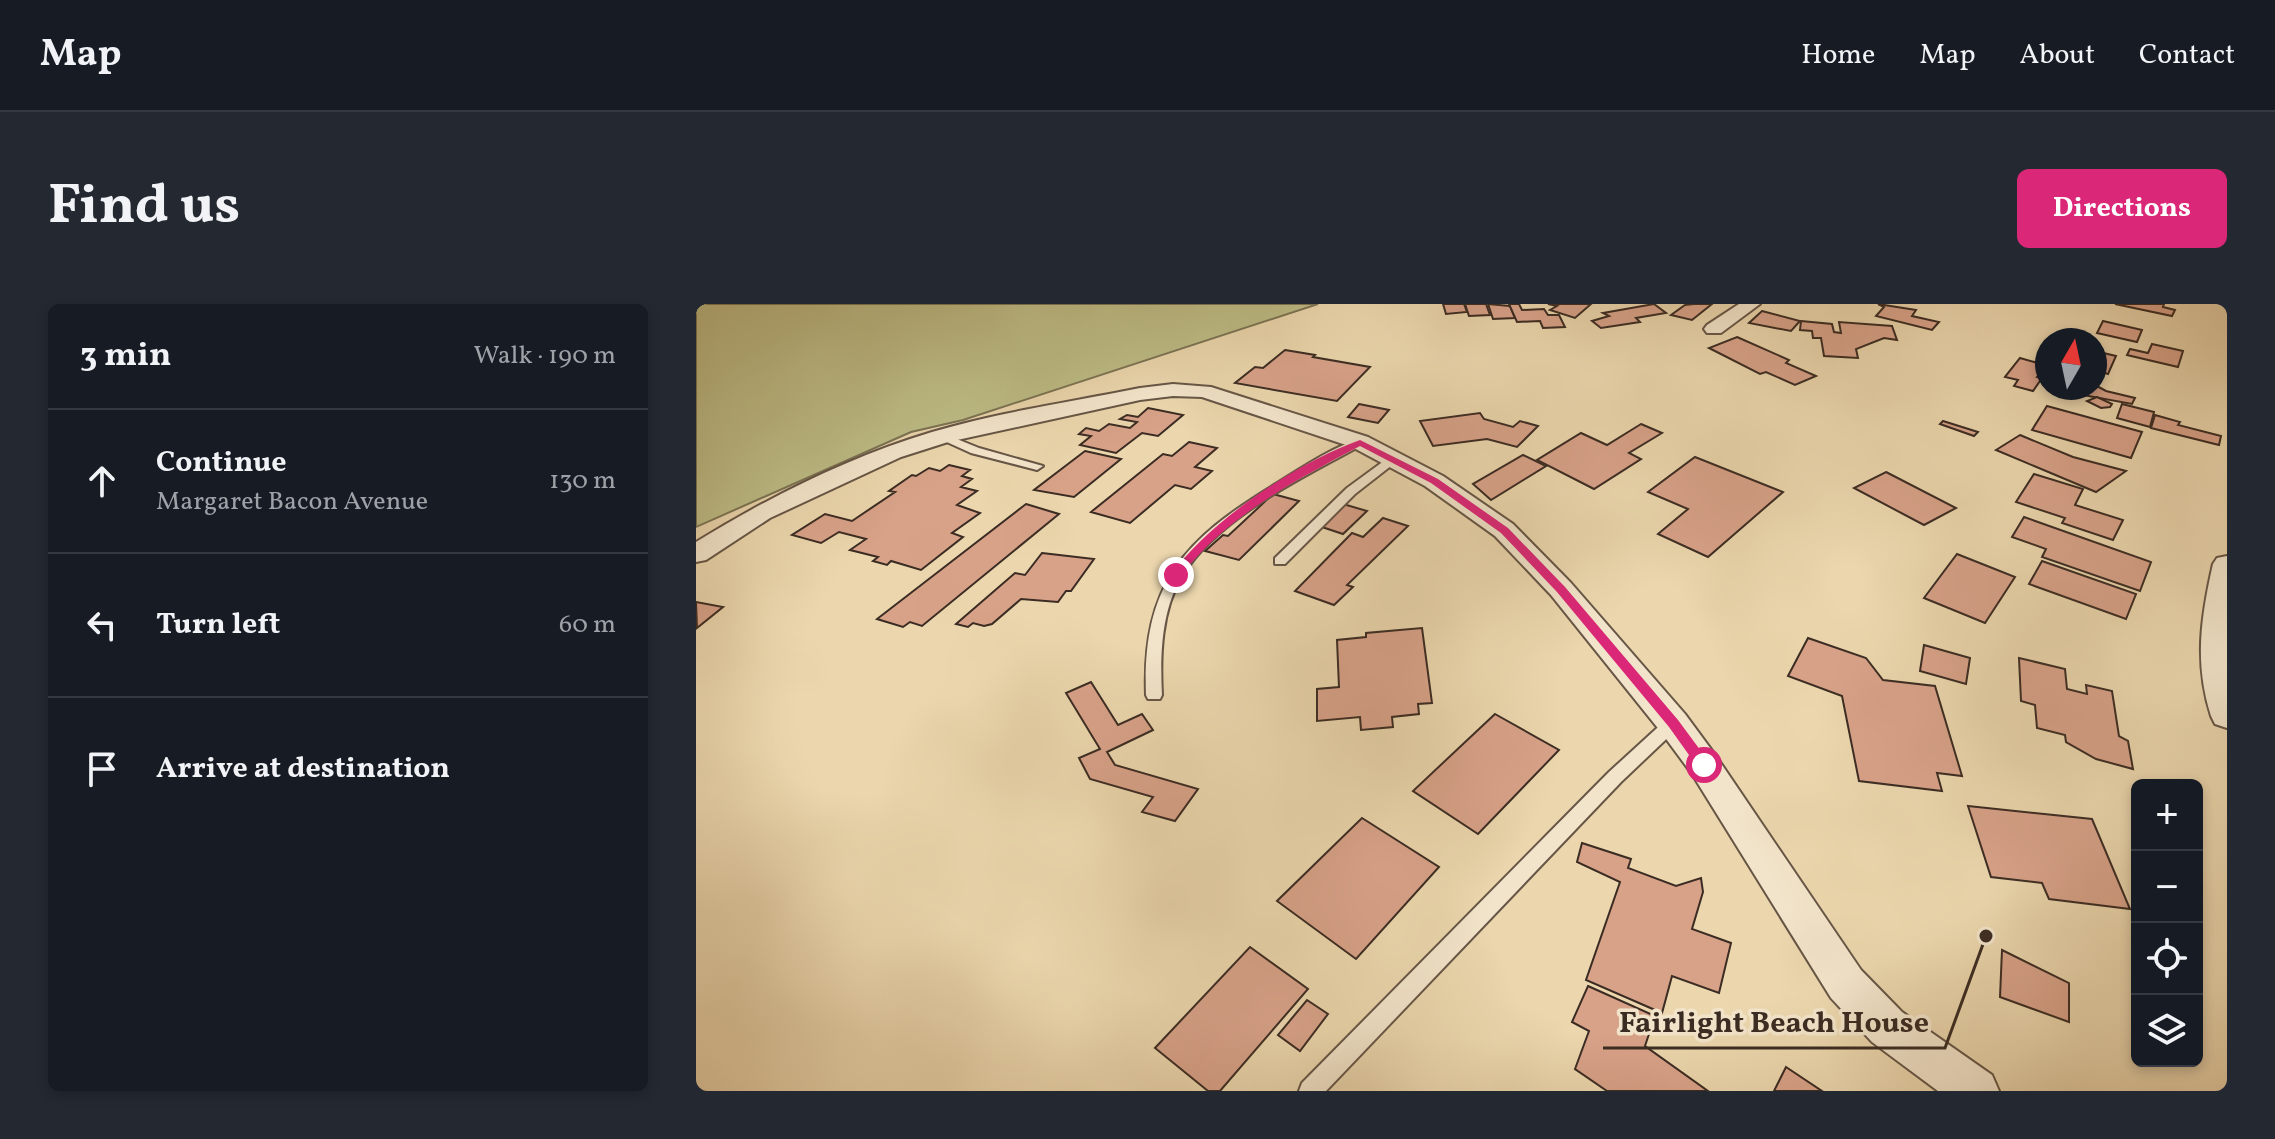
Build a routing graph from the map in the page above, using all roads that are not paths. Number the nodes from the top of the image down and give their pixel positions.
1 (1751, 304) edge
2 (1714, 329) dead end
3 (942, 436) junction
4 (1360, 442) junction
5 (1392, 459) junction
6 (1037, 466) dead end
7 (696, 554) edge
8 (1280, 561) dead end
9 (2227, 564) edge
10 (1154, 695) dead end
11 (2227, 716) edge
12 (1673, 723) junction
13 (1310, 1091) edge
14 (1976, 1091) edge

1 - 2 street
3 - 4 street
3 - 6 lane
3 - 7 street
4 - 5 street
4 - 10 lane
5 - 8 lane
5 - 12 street
9 - 11 street
12 - 13 lane
12 - 14 street

